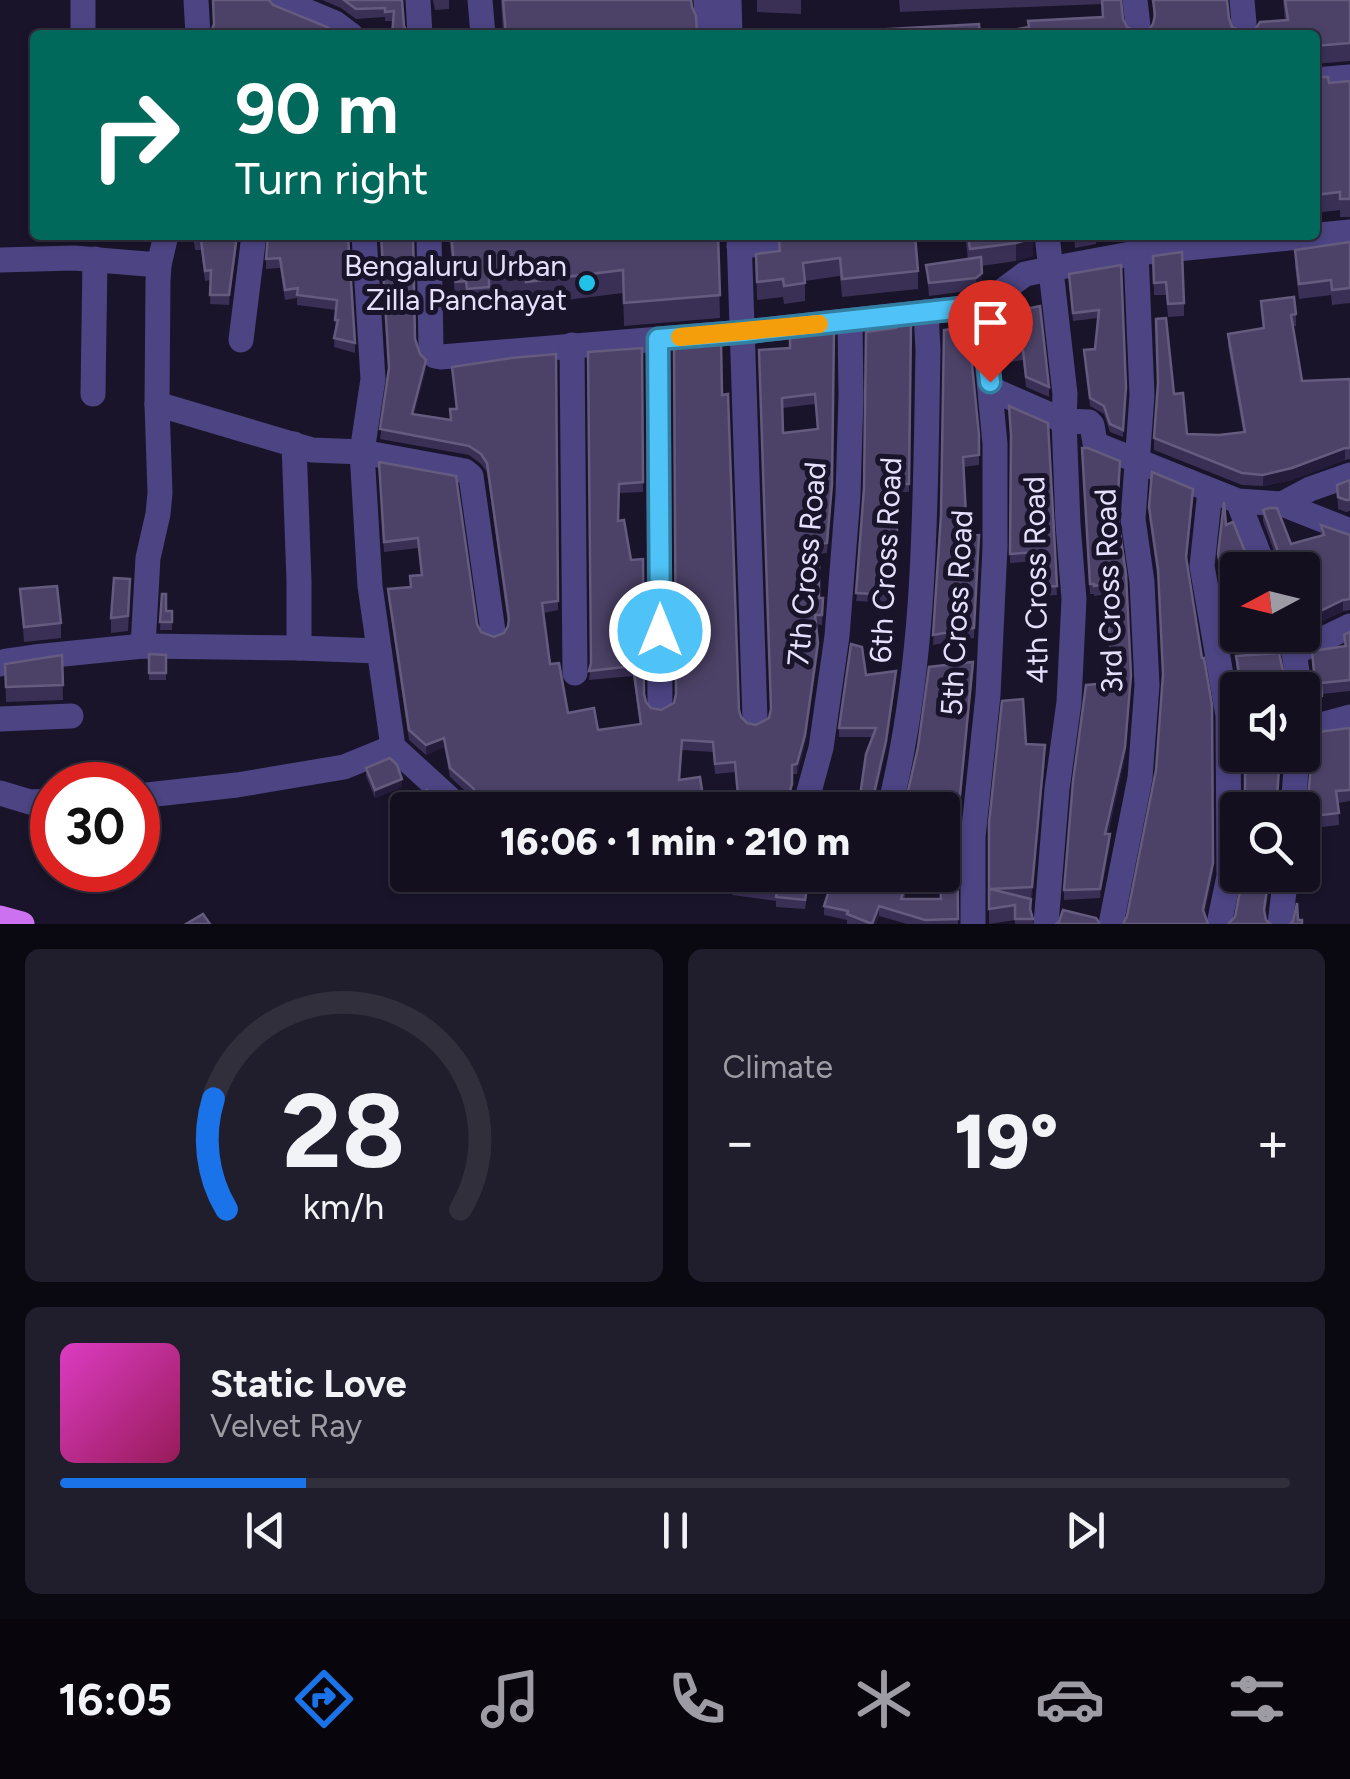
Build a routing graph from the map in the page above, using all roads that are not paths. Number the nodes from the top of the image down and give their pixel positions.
1 (83, 0) edge
2 (196, 0) edge
3 (280, 0) edge
4 (418, 0) edge
5 (480, 0) edge
6 (706, 0) edge
7 (730, 0) edge
8 (1135, 0) edge
9 (1242, 0) edge
10 (83, 30) edge
11 (198, 30) edge
12 (345, 30) edge
13 (420, 30) edge
14 (483, 30) edge
15 (708, 30) edge
16 (730, 30) edge
17 (1138, 30) edge
18 (1245, 30) edge
19 (1350, 77) edge
20 (1320, 80) edge
21 (1350, 232) edge
22 (1320, 234) edge
23 (165, 240) edge
24 (253, 240) edge
25 (364, 240) edge
26 (429, 240) edge
27 (739, 240) edge
28 (1047, 240) edge
29 (1236, 240) edge
30 (1150, 246) edge
31 (81, 251) edge
32 (0, 260) edge
33 (159, 264) junction
34 (1050, 269) junction
35 (982, 306) junction
36 (926, 312) junction
37 (850, 321) junction
38 (744, 332) junction
39 (658, 339) junction
40 (241, 340) dead end
41 (572, 346) junction
42 (991, 389) junction
43 (93, 394) dead end
44 (157, 404) junction
45 (1064, 421) junction
46 (294, 444) junction
47 (362, 452) junction
48 (1138, 460) junction
49 (1350, 475) edge
50 (1210, 491) junction
51 (1238, 501) junction
52 (1282, 504) junction
53 (1350, 531) edge
54 (1258, 552) edge
55 (1350, 626) edge
56 (492, 631) edge
57 (1320, 635) edge
58 (143, 646) junction
59 (298, 648) junction
60 (380, 651) junction
61 (0, 664) edge
62 (575, 673) dead end
63 (660, 704) dead end
64 (71, 716) dead end
65 (1350, 716) edge
66 (0, 719) edge
67 (755, 719) dead end
68 (1320, 725) edge
69 (393, 747) junction
70 (442, 792) edge
71 (809, 792) edge
72 (894, 792) edge
73 (0, 793) edge
74 (160, 794) edge
75 (30, 802) edge
76 (1284, 892) edge
77 (0, 918) edge
78 (22, 924) edge
79 (973, 924) edge
80 (1046, 924) edge
81 (1112, 924) edge
82 (1219, 924) edge
83 (1280, 924) edge

1 - 10 street
2 - 11 street
3 - 12 street
4 - 13 street
5 - 14 street
6 - 15 street
7 - 16 street
8 - 17 street
9 - 18 street
19 - 20 street
21 - 22 street
23 - 33 street
24 - 40 street
25 - 47 street
26 - 41 street
27 - 38 street
28 - 34 street, 4th Cross Road
29 - 30 street
30 - 34 street
30 - 48 street, 3rd Cross Road
31 - 32 street
31 - 33 street
31 - 43 street
33 - 44 street
34 - 35 street
34 - 45 street, 4th Cross Road
35 - 36 street
35 - 42 street, 5th Cross Road
36 - 37 street
36 - 72 street, 6th Cross Road
37 - 38 street
37 - 71 street, 7th Cross Road
38 - 39 street
38 - 67 street
39 - 41 street
39 - 63 street
41 - 62 street
42 - 45 street
42 - 79 street, 5th Cross Road
44 - 46 street
44 - 58 street
45 - 48 street
45 - 80 street, 4th Cross Road
46 - 47 street
46 - 59 street
47 - 56 street
47 - 60 street
48 - 50 street
48 - 81 street, 3rd Cross Road
49 - 52 street
50 - 51 street
50 - 82 street
51 - 52 street
51 - 54 street
52 - 53 street
55 - 57 street
58 - 59 street
58 - 61 street
59 - 60 street
60 - 69 street
64 - 66 street
65 - 68 street
69 - 70 street
69 - 74 street
73 - 75 street
76 - 83 street
77 - 78 main road

